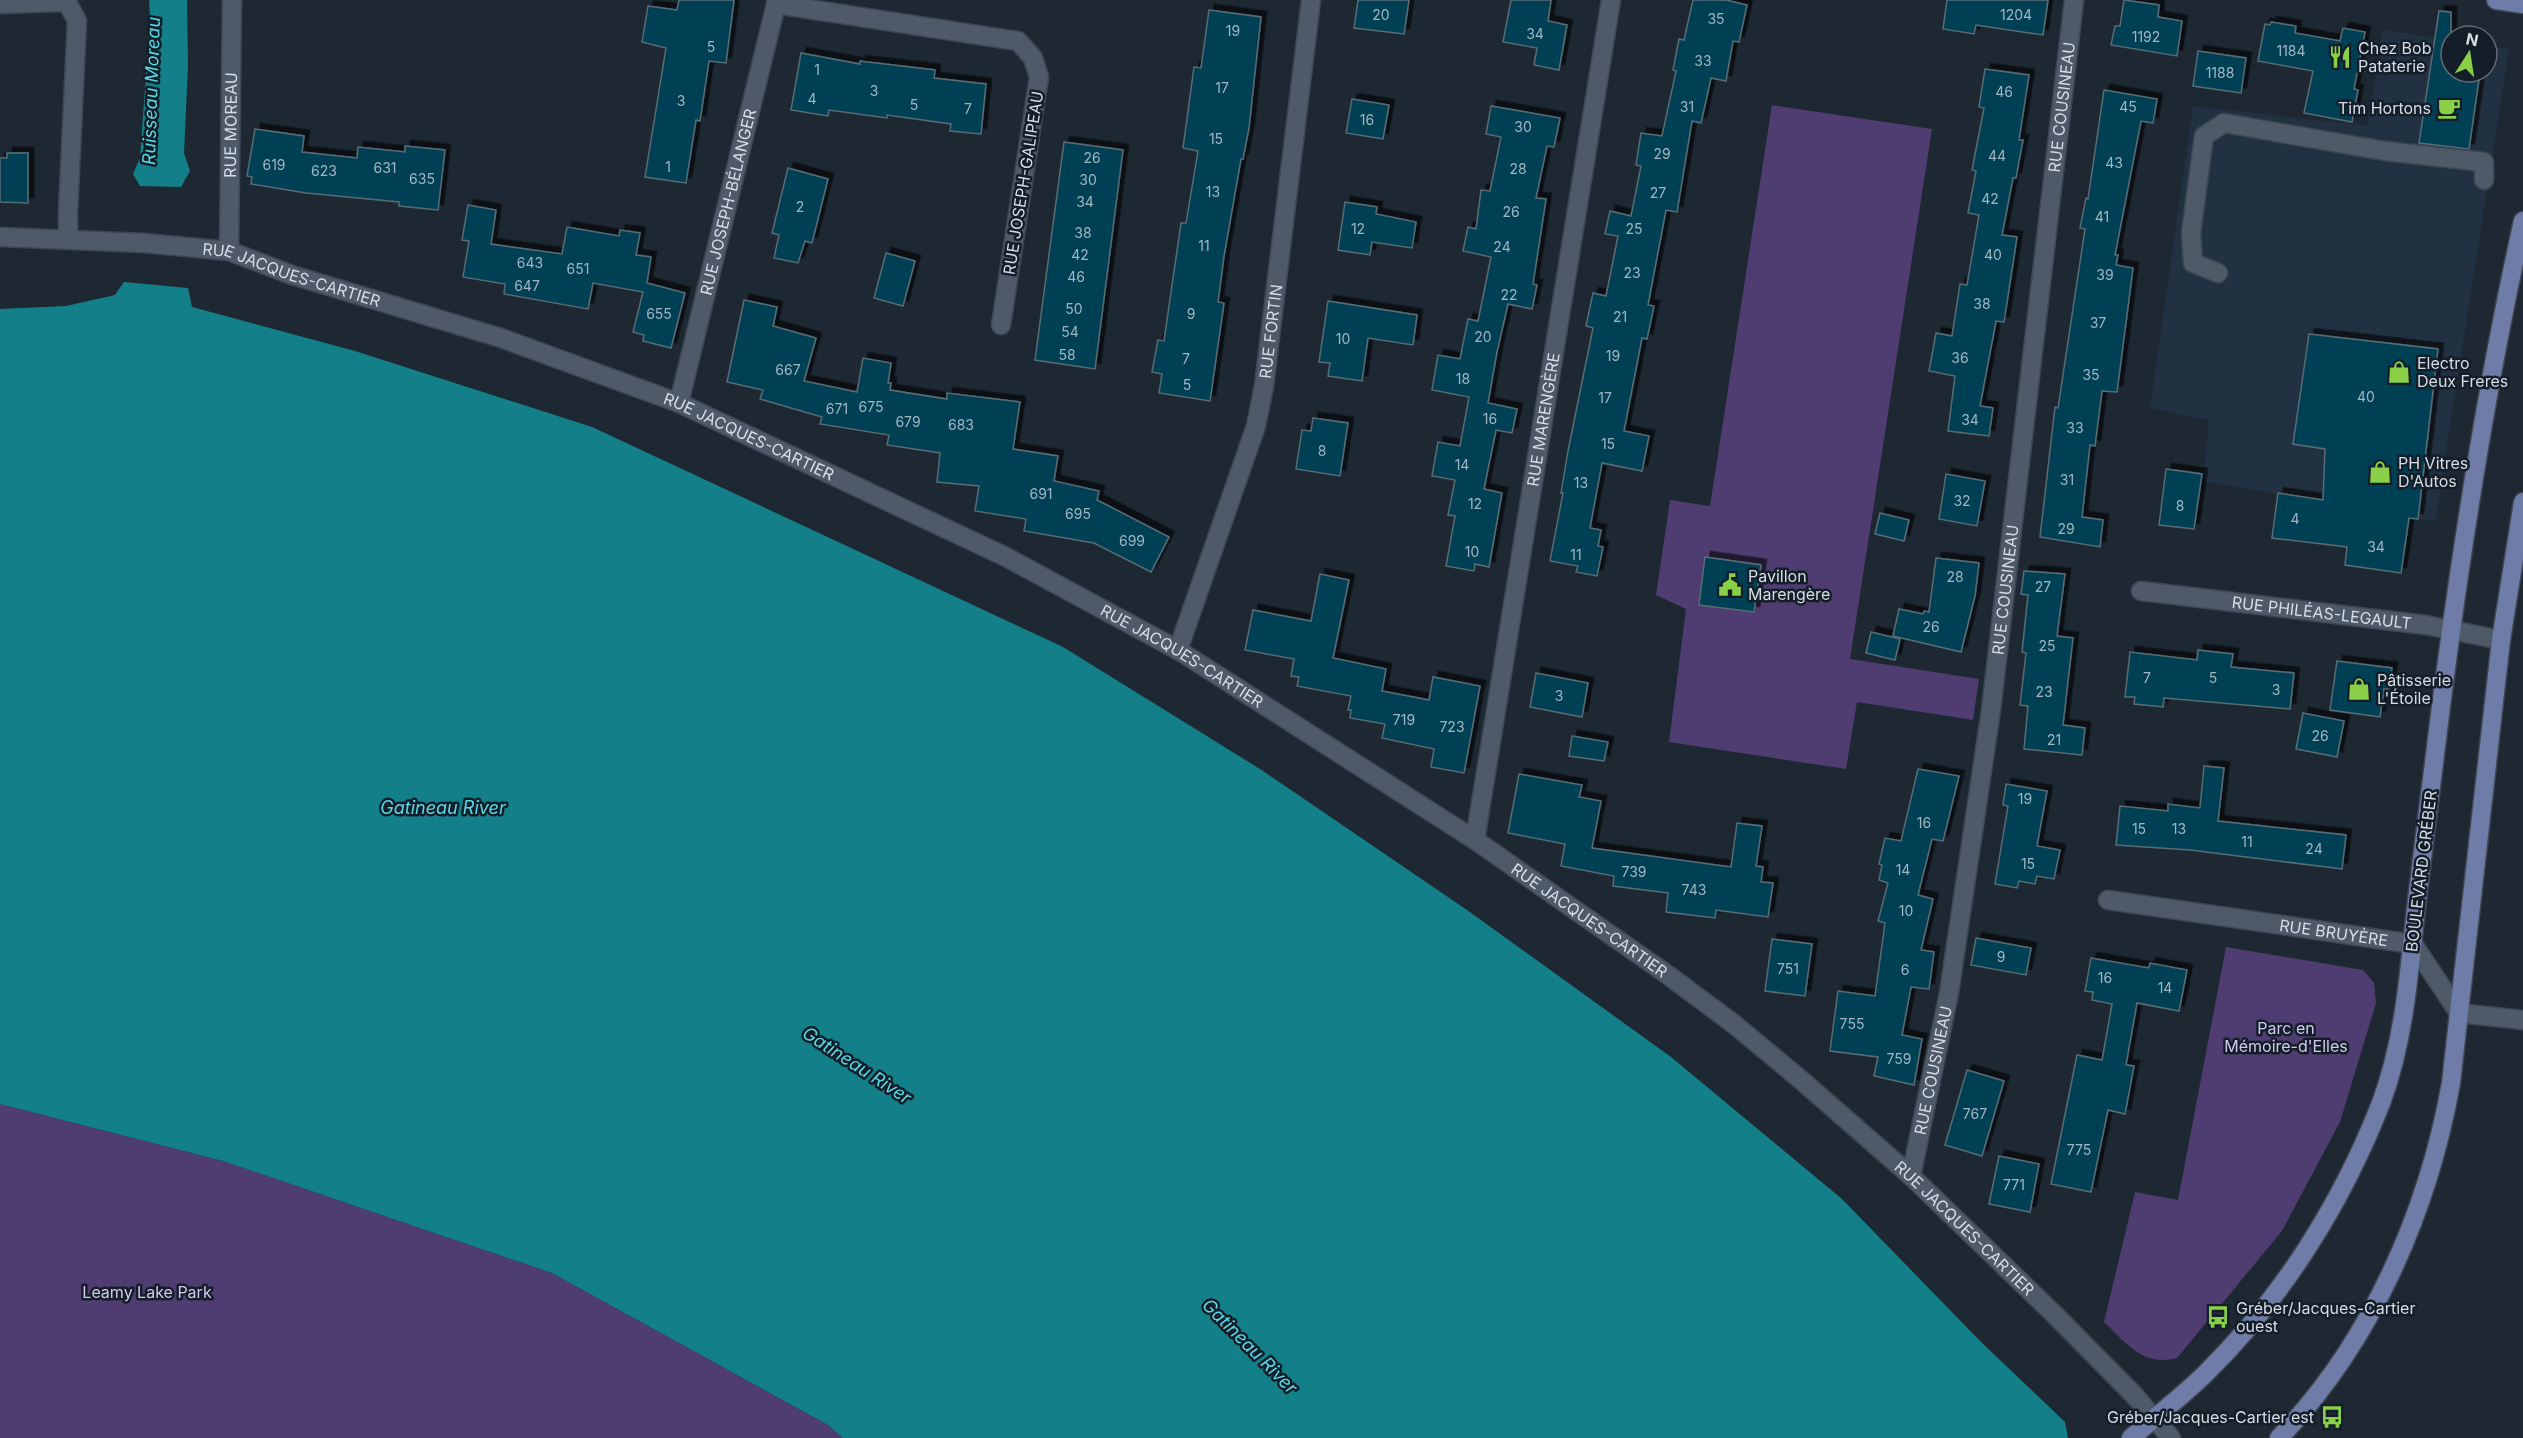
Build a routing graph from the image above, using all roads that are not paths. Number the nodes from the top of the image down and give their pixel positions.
1 (232, 0) edge
2 (1311, 0) edge
3 (1611, 0) edge
4 (2074, 0) edge
5 (2496, 0) edge
6 (776, 2) edge
7 (0, 4) edge
8 (2523, 4) edge
9 (2484, 180) dead end
10 (2523, 221) edge
11 (0, 237) edge
12 (68, 238) junction
13 (229, 251) junction
14 (2218, 273) dead end
15 (1001, 325) dead end
16 (679, 403) junction
17 (2523, 502) edge
18 (2141, 591) dead end
19 (2450, 630) junction
20 (2500, 640) junction
21 (1178, 650) junction
22 (1475, 840) junction
23 (2108, 900) dead end
24 (2412, 944) junction
25 (2459, 1013) junction
26 (2523, 1020) edge
27 (1911, 1176) junction
28 (2155, 1418) junction
29 (2131, 1438) edge
30 (2171, 1438) edge
31 (2279, 1438) edge

1 - 13 street, RUE MOREAU
2 - 21 street, RUE FORTIN
3 - 22 street, RUE MARENGÈRE
4 - 27 street, RUE COUSINEAU
5 - 8 main road
6 - 15 street, RUE JOSEPH-GALIPEAU
6 - 16 street, RUE JOSEPH-BÉLANGER
7 - 12 street
9 - 14 street
10 - 19 main road, BOULEVARD GRÉBER
11 - 12 street, RUE JACQUES-CARTIER
12 - 13 street, RUE JACQUES-CARTIER
13 - 16 street, RUE JACQUES-CARTIER
16 - 21 street, RUE JACQUES-CARTIER
17 - 20 main road
18 - 19 street, RUE PHILÉAS-LEGAULT
19 - 20 street, RUE PHILÉAS-LEGAULT
19 - 24 main road, BOULEVARD GRÉBER
20 - 25 main road
21 - 22 street, RUE JACQUES-CARTIER
22 - 27 street, RUE JACQUES-CARTIER
23 - 24 street, RUE BRUYÈRE
24 - 25 street
24 - 28 main road, BOULEVARD GRÉBER
25 - 26 street
25 - 31 main road
27 - 28 street, RUE JACQUES-CARTIER
28 - 29 main road, BOULEVARD GRÉBER
28 - 30 street, RUE JACQUES-CARTIER

